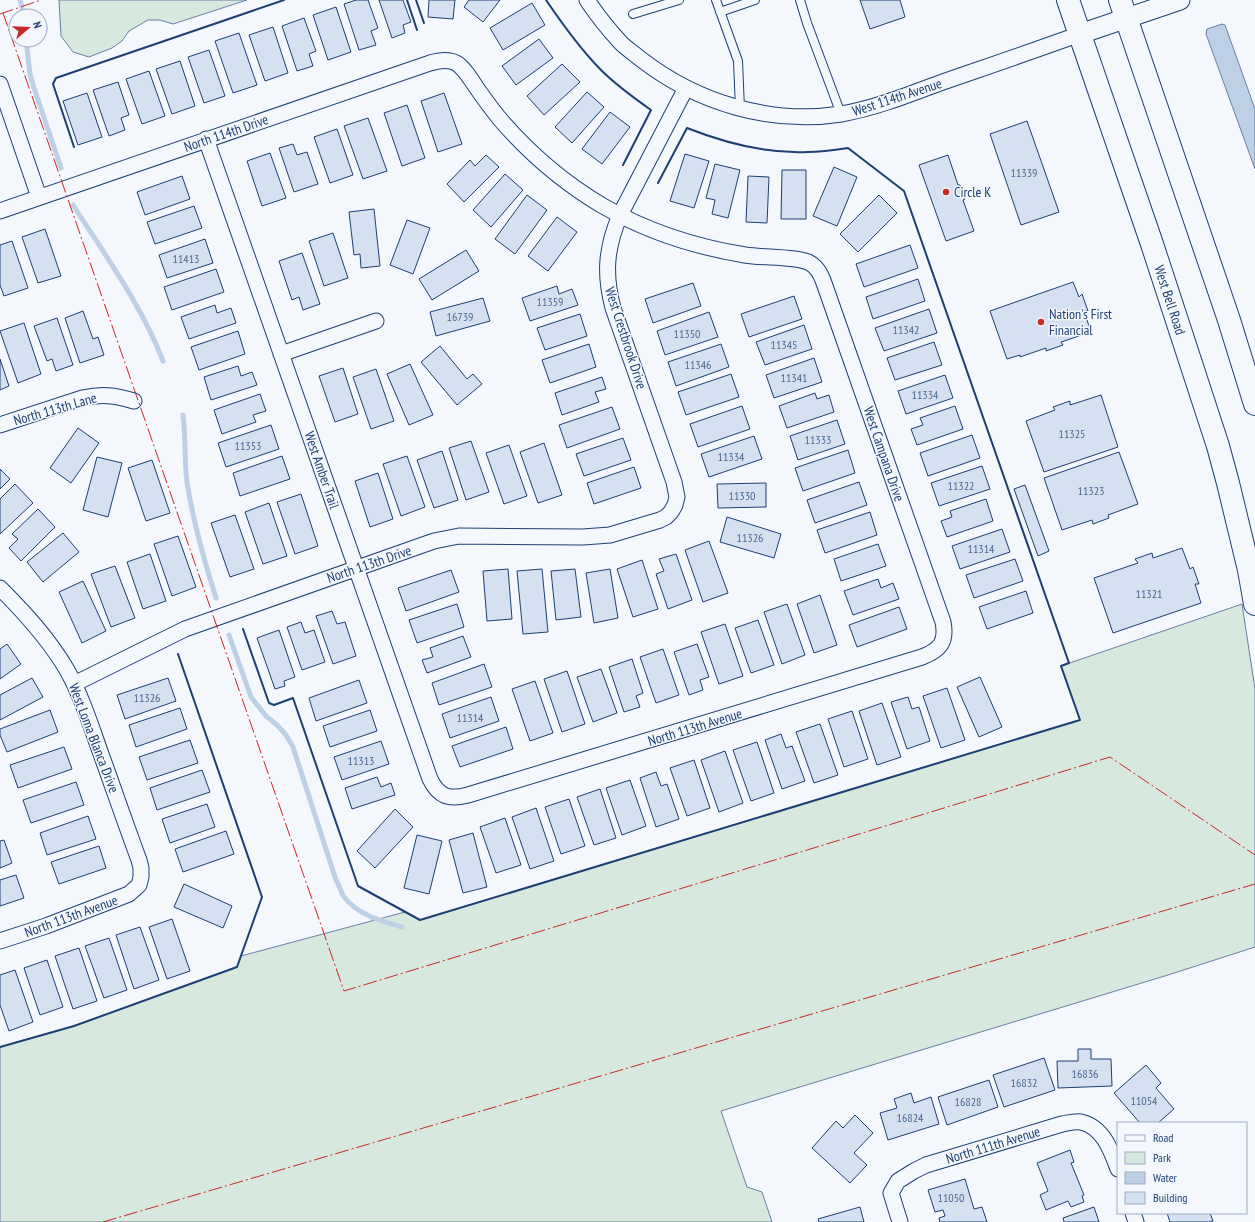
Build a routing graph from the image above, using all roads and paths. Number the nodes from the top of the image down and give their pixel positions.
1 (587, 0) edge
2 (679, 0) edge
3 (716, 0) edge
4 (755, 0) edge
5 (800, 0) edge
6 (1068, 0) edge
7 (1180, 0) edge
8 (1123, 9) edge
9 (720, 12) junction
10 (633, 14) dead end
11 (1080, 34) junction
12 (0, 84) edge
13 (686, 88) junction
14 (740, 109) junction
15 (841, 114) junction
16 (206, 139) junction
17 (39, 197) junction
18 (0, 211) edge
19 (620, 215) junction
20 (376, 321) dead end
21 (281, 354) junction
22 (134, 401) dead end
23 (1255, 404) edge
24 (0, 425) edge
25 (675, 505) joint
26 (356, 569) junction
27 (0, 588) edge
28 (1255, 604) edge
29 (941, 645) joint
30 (74, 684) junction
31 (444, 796) joint
32 (139, 885) joint
33 (0, 941) edge
34 (1117, 1166) edge
35 (900, 1222) edge

1 - 13 street, West 114th Avenue
2 - 10 lane
3 - 9 lane
4 - 9 lane
5 - 15 lane
6 - 11 main road, West Bell Road
7 - 8 street
8 - 11 street
8 - 23 main road
9 - 14 lane
11 - 15 street, West 114th Avenue
11 - 28 main road, West Bell Road
12 - 17 street
13 - 14 street, West 114th Avenue
13 - 19 street, West Crestbrook Drive
14 - 15 street, West 114th Avenue
16 - 17 street, North 114th Drive
16 - 19 street, North 114th Drive
16 - 21 street, West Amber Trail
17 - 18 street, North 114th Drive
19 - 25 street, West Crestbrook Drive
19 - 29 street, West Campana Drive
20 - 21 street
21 - 26 street, West Amber Trail
22 - 24 street, North 113th Lane
25 - 26 street, North 113th Drive
26 - 30 street, North 113th Drive
26 - 31 street, West Amber Trail
27 - 30 street, West Loma Blanca Drive
29 - 31 street, North 113th Avenue
30 - 32 street, West Loma Blanca Drive
32 - 33 street, North 113th Avenue
34 - 35 street, North 111th Avenue

